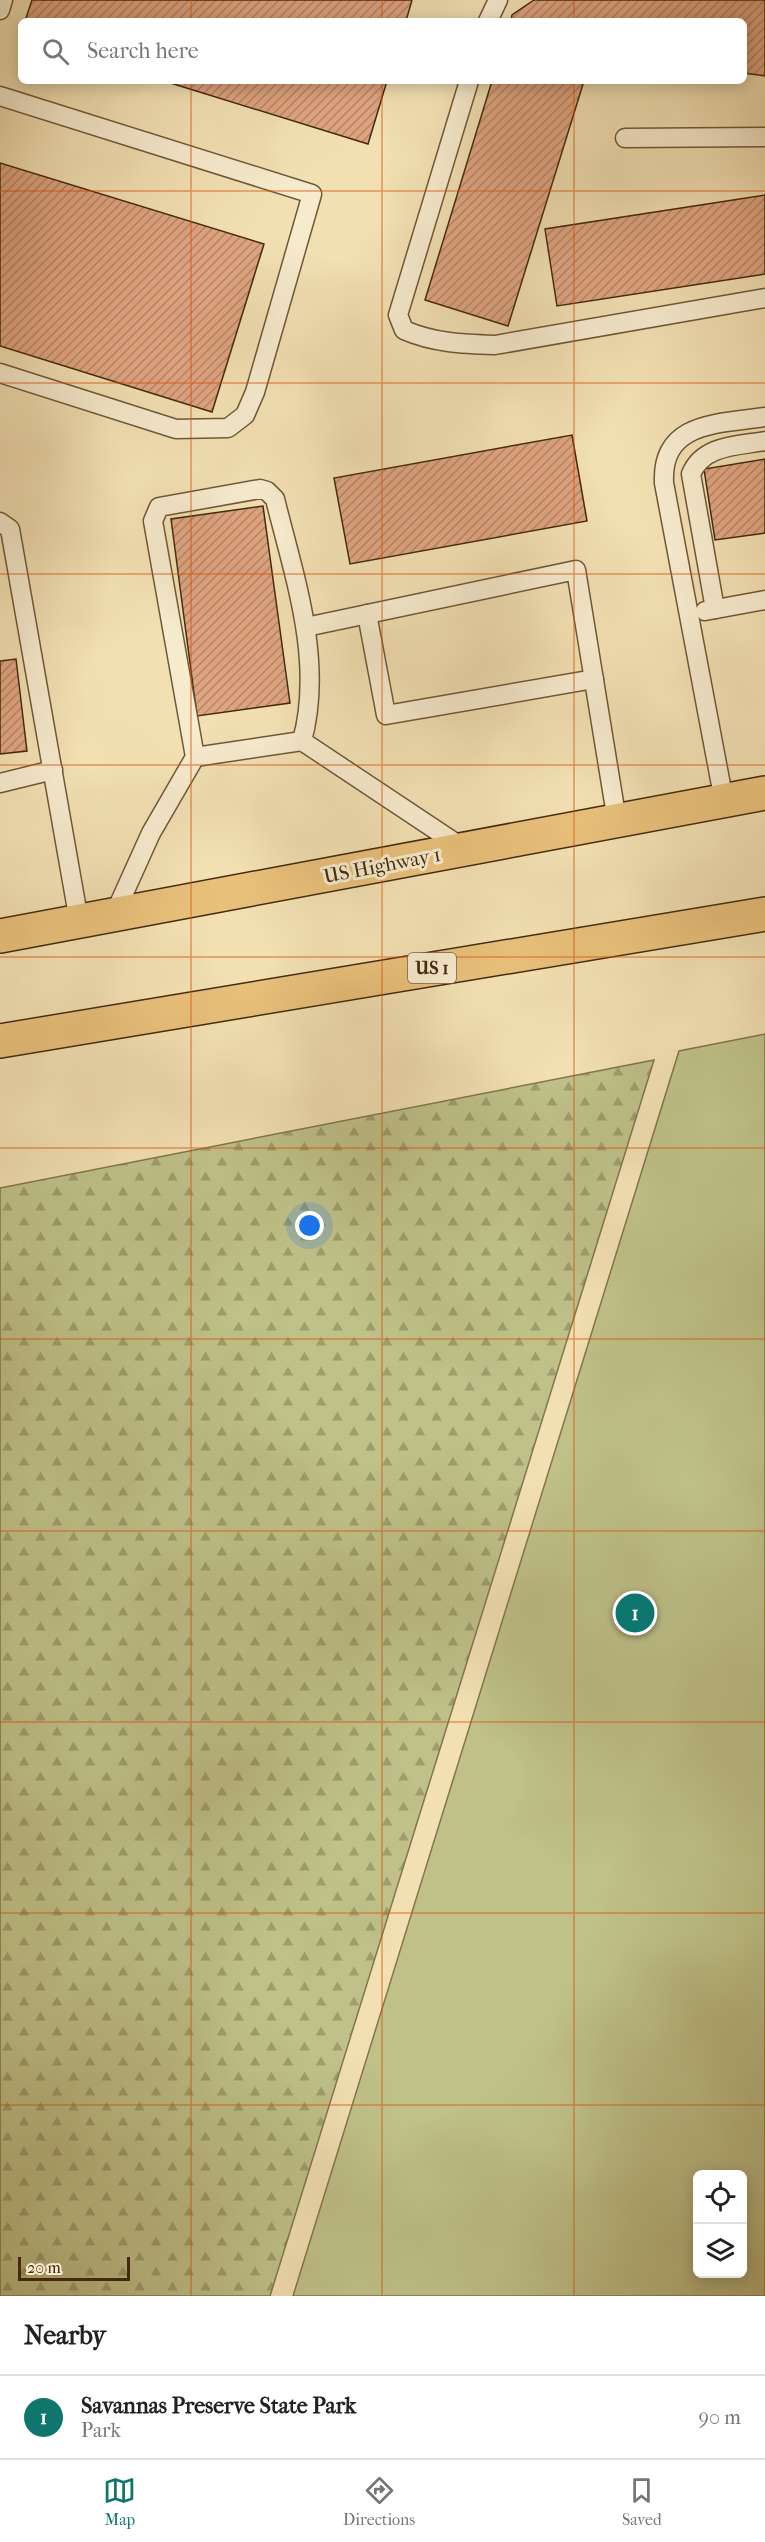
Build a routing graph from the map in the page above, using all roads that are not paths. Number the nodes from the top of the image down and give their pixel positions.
1 (3, 0) edge
2 (498, 0) edge
3 (0, 9) edge
4 (490, 18) edge
5 (468, 84) edge
6 (0, 96) edge
7 (765, 137) edge
8 (625, 138) dead end
9 (765, 297) edge
10 (0, 373) edge
11 (765, 417) edge
12 (765, 441) edge
13 (0, 522) edge
14 (765, 600) edge
15 (715, 609) junction
16 (367, 615) junction
17 (689, 615) junction
18 (306, 627) junction
19 (594, 679) junction
20 (302, 741) junction
21 (195, 757) junction
22 (52, 770) junction
23 (0, 783) edge
24 (765, 793) edge
25 (724, 801) junction
26 (617, 821) junction
27 (465, 849) junction
28 (765, 914) edge
29 (114, 915) junction
30 (79, 921) junction
31 (0, 936) edge
32 (0, 1041) edge

1 - 3 lane
2 - 4 lane
5 - 9 lane
6 - 10 lane
7 - 8 lane
11 - 17 lane
12 - 15 lane
13 - 22 lane
14 - 15 lane
15 - 17 lane
16 - 18 lane
16 - 19 lane
16 - 19 lane
17 - 25 lane
18 - 20 lane
18 - 21 lane
19 - 26 lane
20 - 21 lane
20 - 27 lane
21 - 29 lane
22 - 23 lane
22 - 30 lane
24 - 25 main road, US Highway 1
25 - 26 main road, US Highway 1
26 - 27 main road, US Highway 1
27 - 29 main road, US Highway 1
28 - 32 main road, US 1
29 - 30 main road, US Highway 1
30 - 31 main road, US Highway 1

